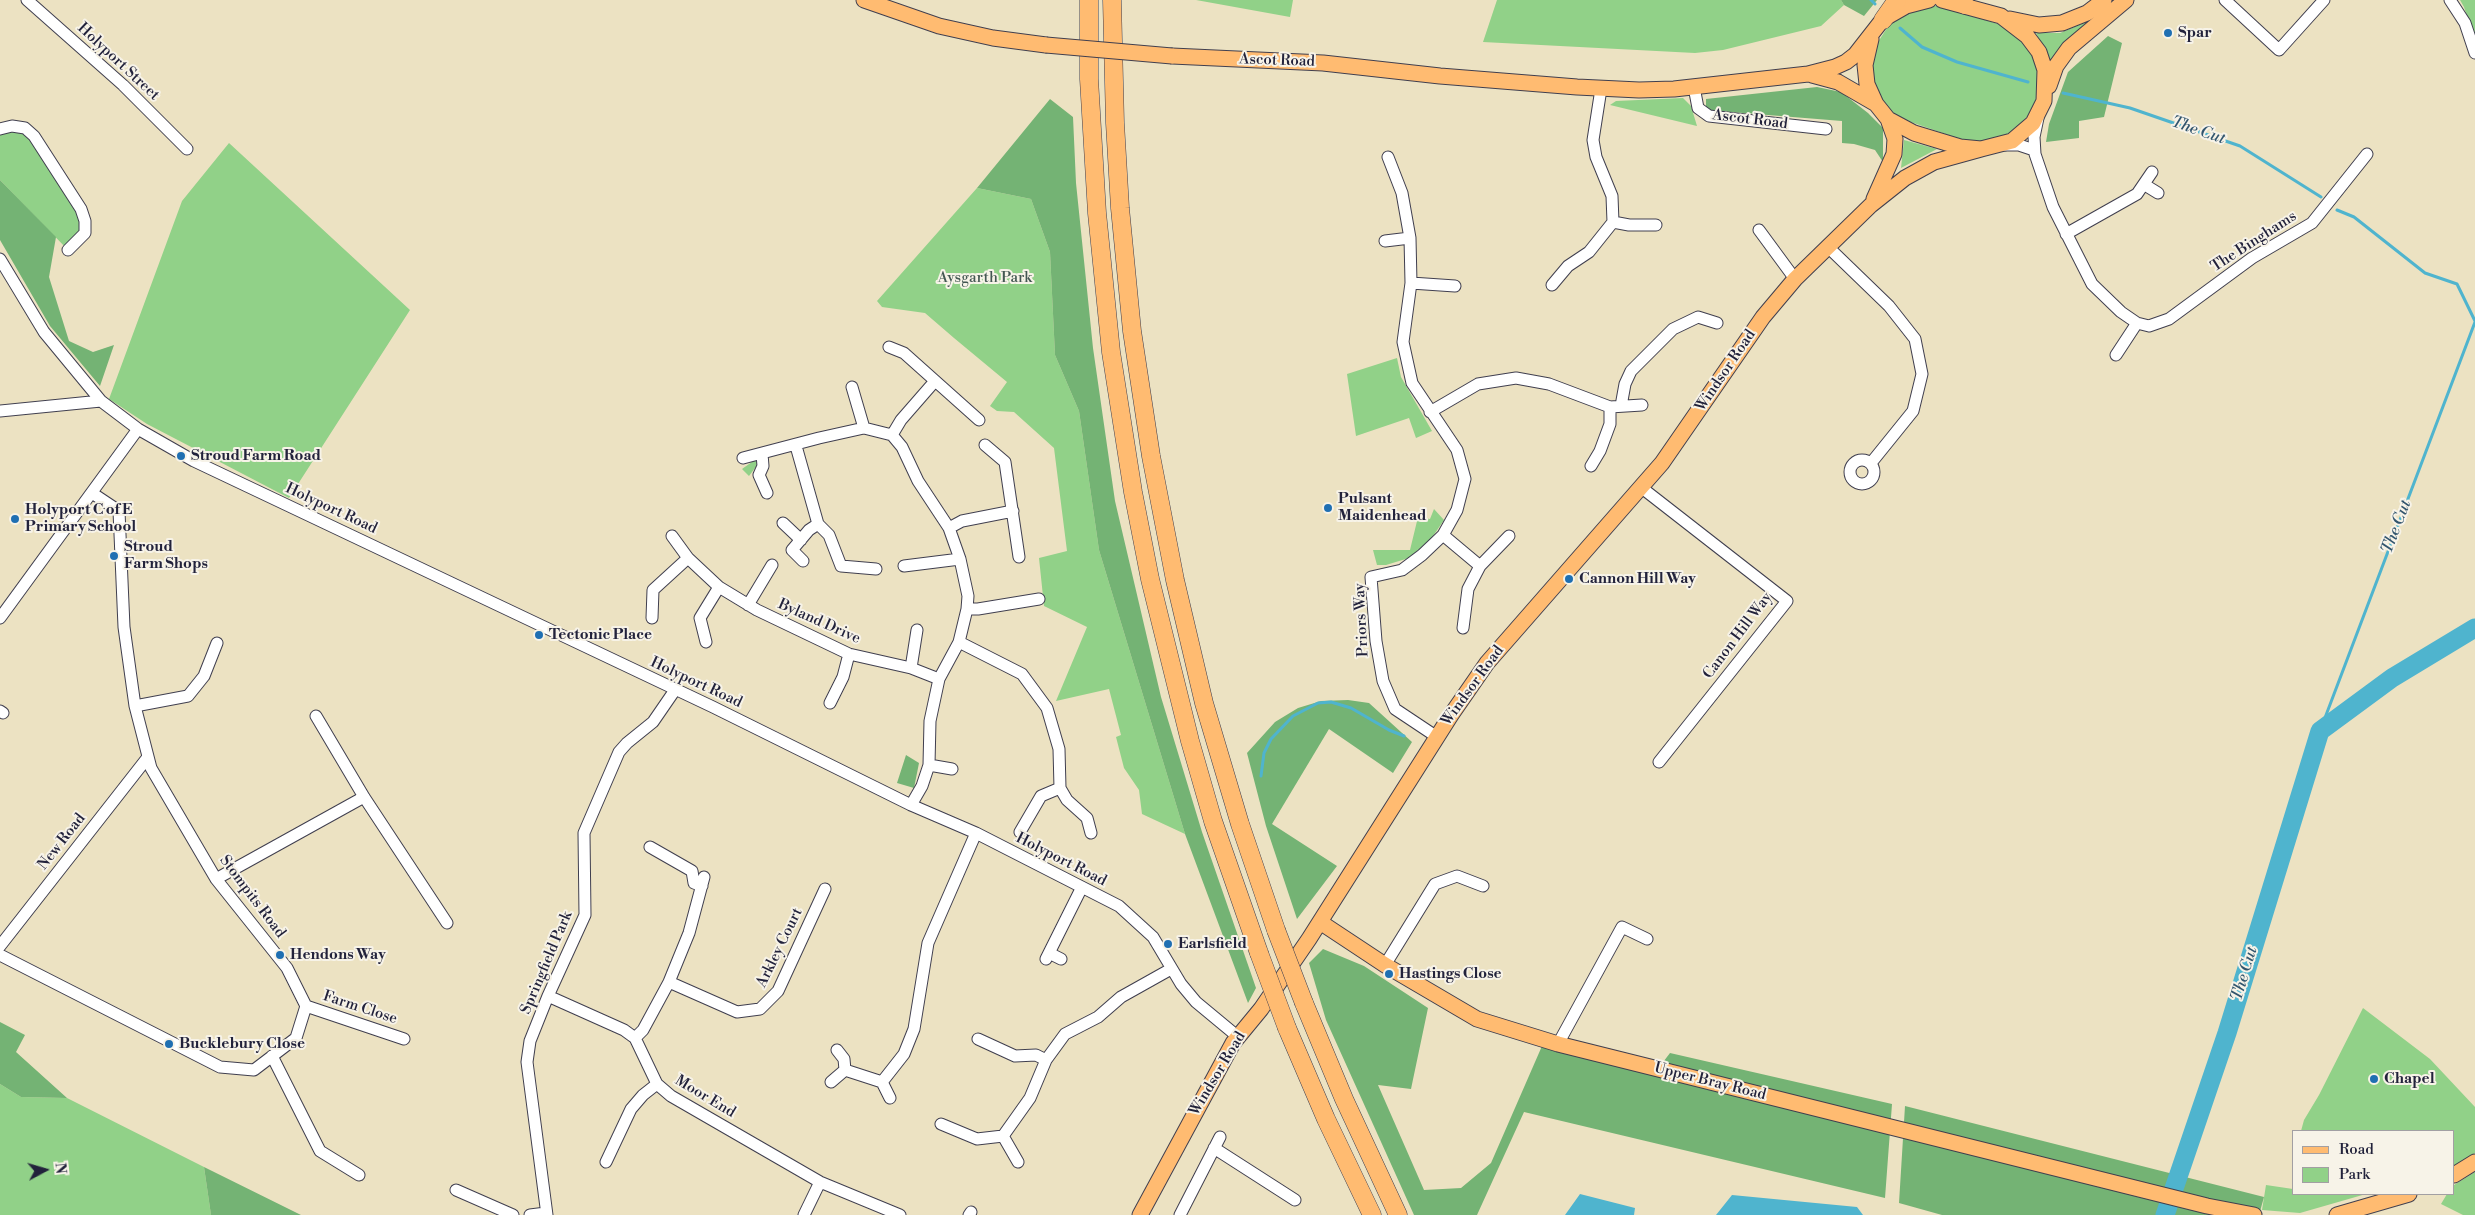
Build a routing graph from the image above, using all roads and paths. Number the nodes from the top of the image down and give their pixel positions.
1 (27, 0) edge
2 (864, 0) edge
3 (1089, 0) edge
4 (1112, 0) edge
5 (1897, 0) edge
6 (1929, 0) edge
7 (1942, 0) edge
8 (2104, 0) edge
9 (2126, 0) edge
10 (2225, 0) edge
11 (2324, 0) edge
12 (2450, 0) edge
13 (1962, 2) edge
14 (2001, 16) junction
15 (1882, 22) junction
16 (2475, 53) edge
17 (1808, 74) junction
18 (1694, 87) junction
19 (1601, 89) junction
20 (1876, 104) junction
21 (2043, 104) junction
22 (1888, 118) junction
23 (0, 129) edge
24 (1826, 129) dead end
25 (2002, 145) junction
26 (187, 149) dead end
27 (1981, 150) junction
28 (2034, 150) junction
29 (2366, 154) dead end
30 (1388, 157) dead end
31 (2152, 172) dead end
32 (2145, 185) junction
33 (2158, 193) dead end
34 (1871, 205) junction
35 (1613, 222) junction
36 (1656, 225) dead end
37 (1759, 230) dead end
38 (2066, 234) junction
39 (1410, 238) junction
40 (1385, 241) dead end
41 (1828, 247) junction
42 (68, 250) dead end
43 (0, 258) edge
44 (1795, 279) junction
45 (1411, 283) junction
46 (1552, 285) dead end
47 (1455, 286) dead end
48 (1717, 323) dead end
49 (2137, 323) junction
50 (889, 347) dead end
51 (2116, 355) dead end
52 (935, 382) junction
53 (852, 387) dead end
54 (101, 401) junction
55 (1642, 405) dead end
56 (1616, 407) junction
57 (0, 411) edge
58 (1430, 412) junction
59 (979, 420) dead end
60 (864, 428) junction
61 (138, 429) junction
62 (892, 435) junction
63 (985, 445) dead end
64 (796, 446) junction
65 (762, 454) junction
66 (744, 458) dead end
67 (1871, 463) dead end
68 (1591, 466) dead end
69 (1642, 488) junction
70 (92, 493) junction
71 (767, 493) dead end
72 (1013, 511) junction
73 (784, 523) dead end
74 (818, 524) junction
75 (949, 528) junction
76 (672, 536) dead end
77 (1443, 536) junction
78 (1509, 536) dead end
79 (800, 540) junction
80 (1019, 557) dead end
81 (688, 558) junction
82 (960, 559) junction
83 (803, 561) dead end
84 (772, 566) dead end
85 (904, 566) dead end
86 (1480, 566) junction
87 (876, 569) dead end
88 (719, 587) junction
89 (1039, 599) dead end
90 (748, 605) junction
91 (967, 609) junction
92 (0, 618) edge
93 (652, 618) dead end
94 (1463, 628) dead end
95 (917, 630) dead end
96 (706, 642) dead end
97 (959, 642) junction
98 (217, 644) dead end
99 (848, 654) junction
100 (910, 668) junction
101 (939, 679) junction
102 (676, 690) junction
103 (830, 703) dead end
104 (135, 706) junction
105 (316, 716) dead end
106 (1437, 737) junction
107 (148, 757) junction
108 (1659, 762) dead end
109 (929, 765) junction
110 (952, 769) dead end
111 (1060, 788) junction
112 (364, 797) junction
113 (912, 805) junction
114 (1020, 832) dead end
115 (976, 833) junction
116 (1091, 833) dead end
117 (650, 847) dead end
118 (216, 879) junction
119 (1483, 886) dead end
120 (1082, 887) junction
121 (825, 889) dead end
122 (447, 922) dead end
123 (1320, 922) junction
124 (1647, 939) dead end
125 (0, 946) edge
126 (0, 955) edge
127 (1061, 960) dead end
128 (1385, 965) junction
129 (1171, 969) junction
130 (669, 982) junction
131 (548, 996) junction
132 (306, 1006) junction
133 (1237, 1036) junction
134 (404, 1038) dead end
135 (635, 1038) junction
136 (978, 1039) dead end
137 (1558, 1044) junction
138 (837, 1050) dead end
139 (272, 1056) junction
140 (1046, 1060) junction
141 (845, 1070) junction
142 (831, 1082) dead end
143 (882, 1082) junction
144 (657, 1084) junction
145 (890, 1098) dead end
146 (941, 1124) dead end
147 (1002, 1136) junction
148 (1220, 1137) dead end
149 (1214, 1148) junction
150 (612, 1150) junction
151 (623, 1156) dead end
152 (606, 1162) dead end
153 (1018, 1162) dead end
154 (2475, 1162) edge
155 (2455, 1174) edge
156 (359, 1175) dead end
157 (820, 1182) junction
158 (456, 1190) dead end
159 (2406, 1195) edge
160 (1294, 1200) dead end
161 (547, 1214) edge
162 (513, 1215) edge
163 (530, 1215) edge
164 (804, 1215) edge
165 (900, 1215) edge
166 (1140, 1215) edge
167 (1180, 1215) edge
168 (1372, 1215) edge
169 (1398, 1215) edge
170 (2254, 1215) edge
171 (2337, 1215) edge

1 - 26 street, Holyport Street
2 - 19 main road, Ascot Road, bridge
3 - 168 highway, bridge
4 - 169 highway, bridge
5 - 15 highway
6 - 15 main road
7 - 13 main road
8 - 14 main road
9 - 21 main road, Windsor Road
10 - 11 street
12 - 16 street
13 - 14 main road
14 - 21 main road
15 - 17 main road, Ascot Road
15 - 20 main road
17 - 18 main road, Ascot Road
17 - 20 main road, Ascot Road
18 - 19 main road, Ascot Road
18 - 24 street, Ascot Road
19 - 35 street
20 - 22 main road
21 - 25 main road, Windsor Road
21 - 28 street
22 - 27 main road
22 - 34 main road, Windsor Road
23 - 42 street
25 - 27 main road, Windsor Road
25 - 28 street
27 - 34 main road, Windsor Road
28 - 38 street
29 - 49 street, The Binghams
30 - 39 street, Priors Way
31 - 32 street
32 - 33 street
32 - 38 street
34 - 41 main road, Windsor Road
35 - 36 street
35 - 46 street
37 - 44 street
38 - 49 street
39 - 40 street
39 - 45 street, Priors Way
41 - 44 main road, Windsor Road
41 - 67 street
43 - 54 street, Holyport Road
44 - 69 main road, Windsor Road
45 - 47 street
45 - 58 street, Priors Way
48 - 56 street
49 - 51 street
50 - 52 street
52 - 59 street
52 - 62 street
53 - 60 street
54 - 57 street
54 - 61 street, Holyport Road
55 - 56 street
56 - 58 street
56 - 68 street
58 - 77 street, Priors Way
60 - 62 street
60 - 64 street
61 - 70 street
61 - 102 street, Holyport Road
62 - 75 street
63 - 72 street
64 - 65 street
64 - 74 street
65 - 66 street
65 - 71 street
69 - 106 main road, Windsor Road
69 - 108 street, Canon Hill Way
70 - 92 street
70 - 104 street, Stompits Road
72 - 75 street
72 - 80 street
73 - 79 street
74 - 79 street
74 - 87 street
75 - 82 street
76 - 81 street, Byland Drive
77 - 86 street
77 - 106 street, Priors Way
78 - 86 street
79 - 83 street
81 - 88 street, Byland Drive
81 - 93 street
82 - 85 street
82 - 91 street
84 - 90 street
86 - 94 street
88 - 90 street, Byland Drive
88 - 96 street
89 - 91 street
90 - 99 street, Byland Drive
91 - 97 street
95 - 100 street
97 - 101 street
97 - 111 street
98 - 104 street
99 - 100 street, Byland Drive
99 - 103 street
100 - 101 street, Byland Drive
101 - 109 street
102 - 113 street, Holyport Road
102 - 131 street, Springfield Park
104 - 107 street, Stompits Road
105 - 112 street
106 - 123 main road, Windsor Road
107 - 118 street, Stompits Road
107 - 125 street, New Road
109 - 110 street
109 - 113 street
111 - 114 street
111 - 116 street
112 - 118 street
112 - 122 street
113 - 115 street, Holyport Road
115 - 120 street, Holyport Road
115 - 143 street
117 - 130 street
118 - 132 street, Stompits Road
119 - 128 street
120 - 127 street
120 - 129 street, Holyport Road
121 - 130 street, Arkley Court
123 - 128 main road, Upper Bray Road
123 - 133 main road, Windsor Road
124 - 137 street
126 - 139 street
128 - 137 main road, Upper Bray Road
129 - 133 street, Holyport Road
129 - 140 street
130 - 135 street
131 - 135 street
131 - 161 street, Springfield Park
132 - 134 street, Farm Close
132 - 139 street
133 - 166 main road, Windsor Road
135 - 144 street, Moor End
136 - 140 street
137 - 170 main road, Upper Bray Road
138 - 141 street
139 - 156 street
140 - 147 street
141 - 142 street
141 - 143 street
143 - 145 street
144 - 150 street
144 - 157 street, Moor End
146 - 147 street
147 - 153 street
148 - 149 street
149 - 160 street
149 - 167 street
150 - 151 street
150 - 152 street
154 - 155 main road
157 - 164 street
157 - 165 street, Moor End
158 - 162 street
159 - 171 main road
161 - 163 street

